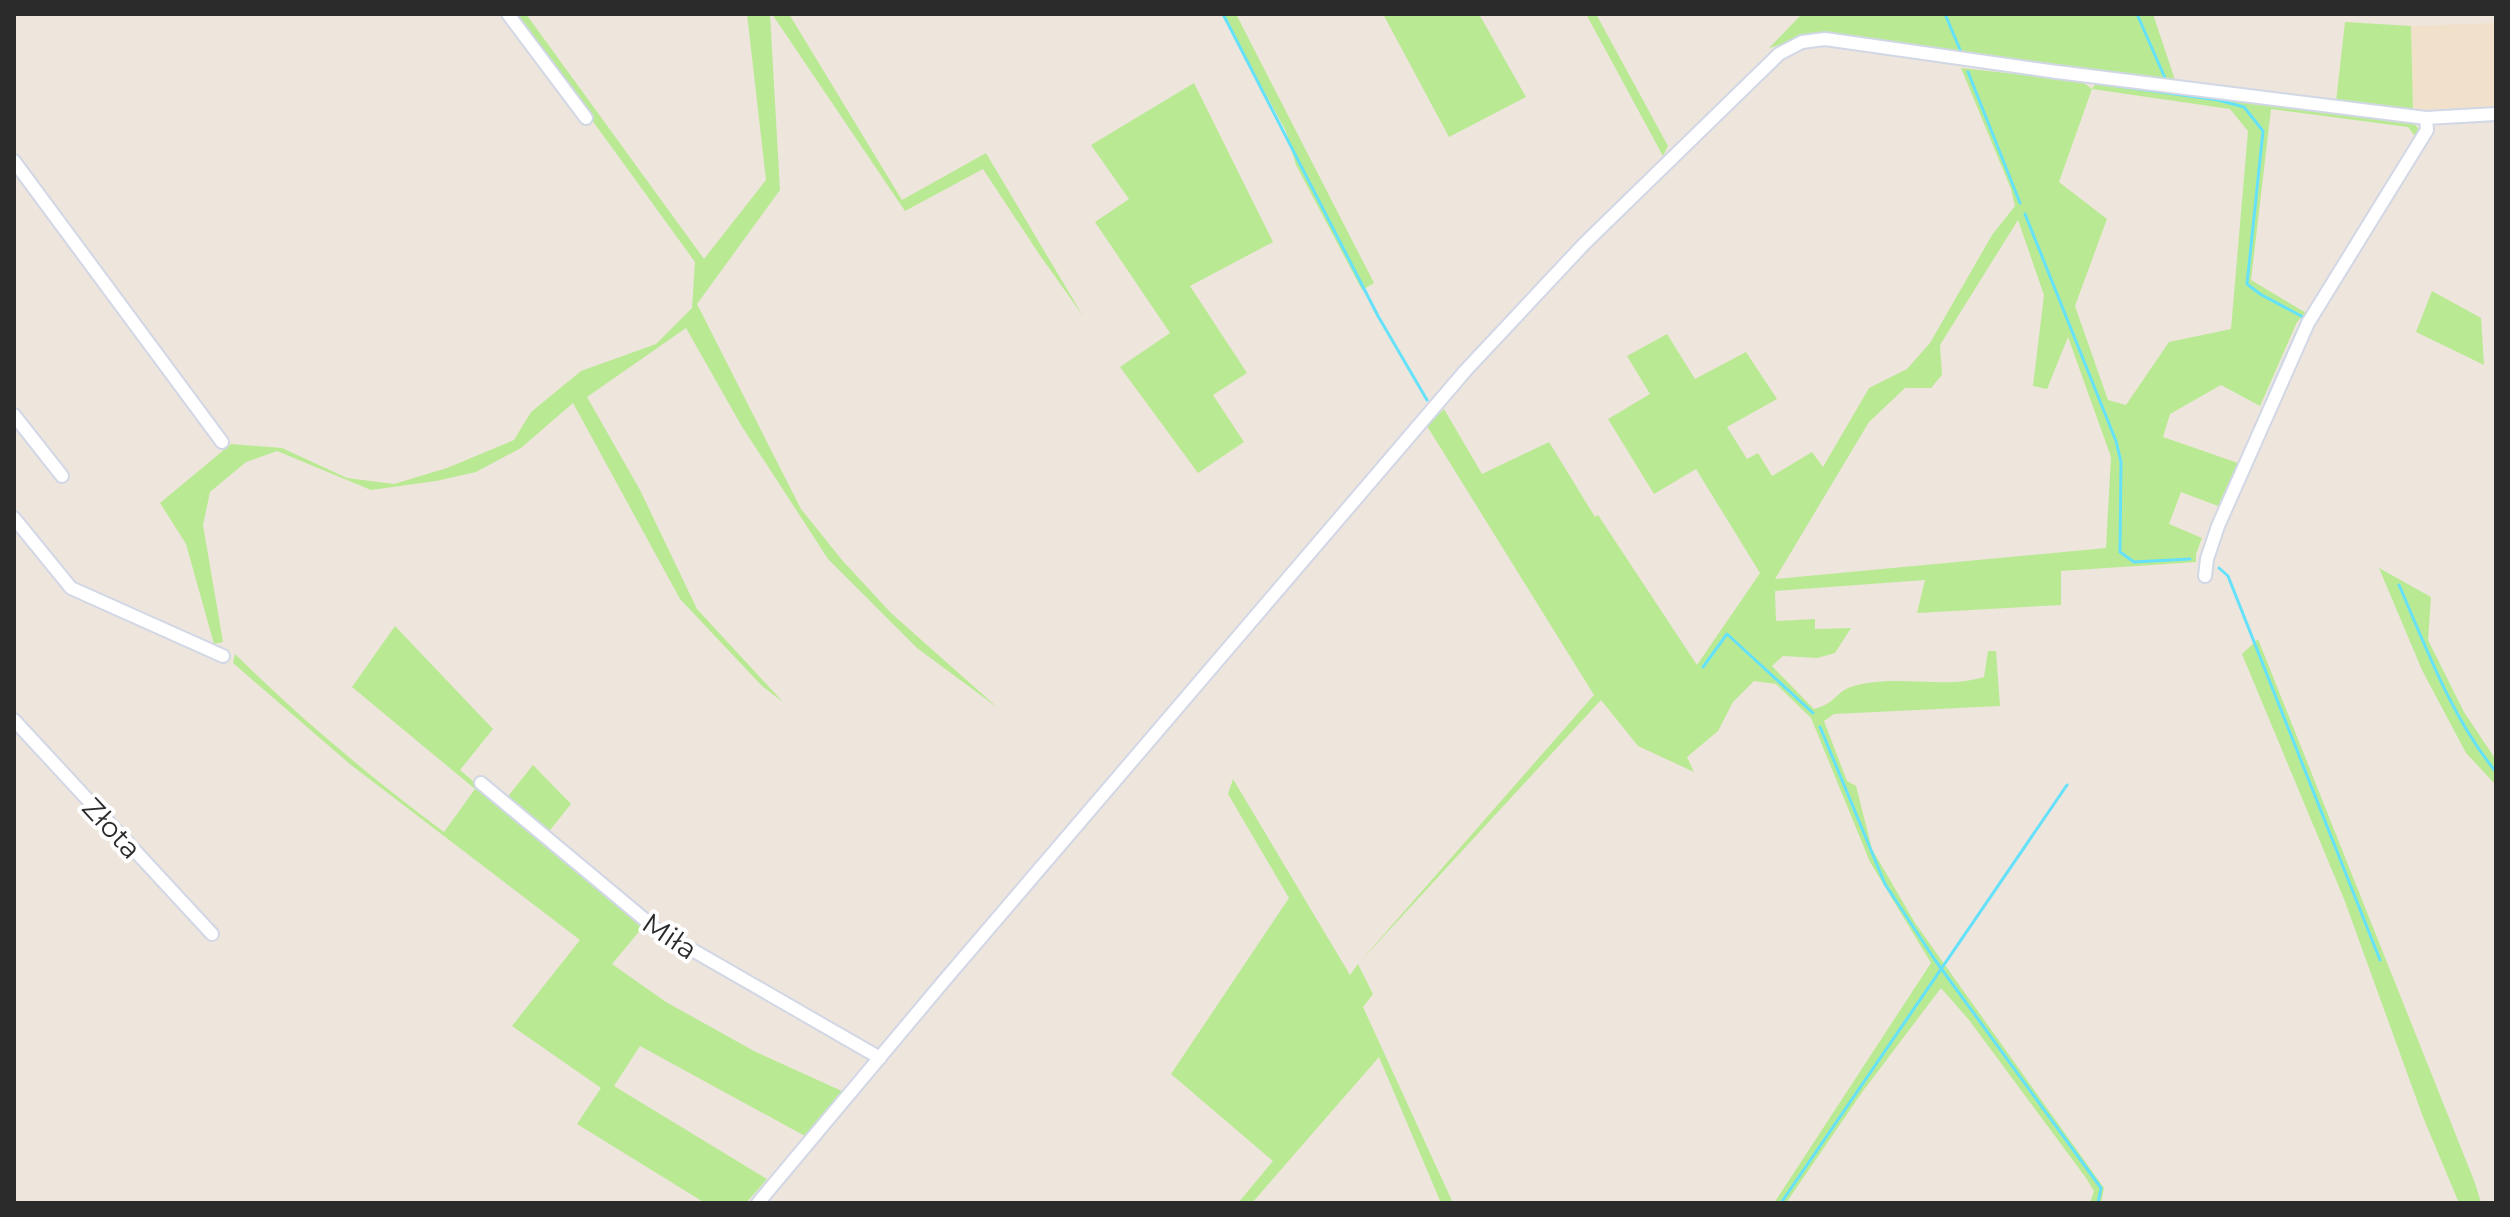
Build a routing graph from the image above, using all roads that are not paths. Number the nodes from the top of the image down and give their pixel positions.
1 (508, 14) edge
2 (2496, 114) edge
3 (586, 118) dead end
4 (2426, 118) junction
5 (14, 161) edge
6 (14, 415) edge
7 (222, 442) dead end
8 (62, 476) dead end
9 (14, 518) edge
10 (2205, 576) dead end
11 (223, 656) dead end
12 (14, 720) edge
13 (481, 783) dead end
14 (212, 934) dead end
15 (880, 1058) junction
16 (758, 1203) edge

1 - 3 street
2 - 4 street
4 - 10 street
4 - 15 street
5 - 7 street
6 - 8 street
9 - 11 street
12 - 14 street, Złota
13 - 15 street, Miła
15 - 16 street

